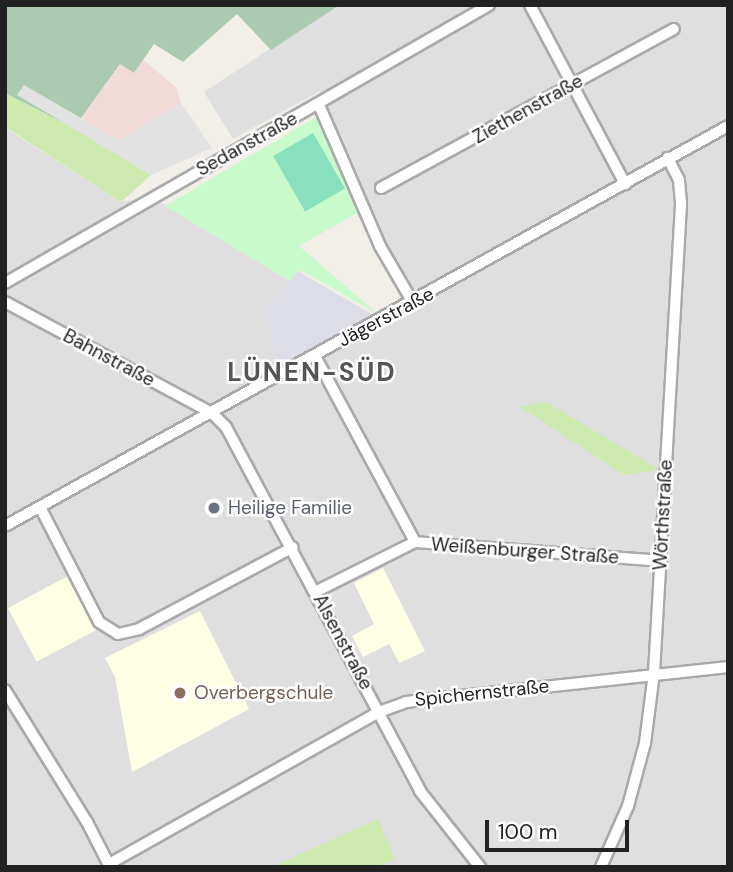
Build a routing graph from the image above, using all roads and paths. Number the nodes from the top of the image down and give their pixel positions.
1 (489, 5) edge
2 (530, 5) edge
3 (674, 29) dead end
4 (573, 85) junction
5 (318, 105) junction
6 (728, 126) edge
7 (668, 158) junction
8 (625, 184) junction
9 (381, 188) dead end
10 (5, 283) edge
11 (5, 302) edge
12 (412, 303) junction
13 (315, 356) junction
14 (212, 413) junction
15 (40, 507) junction
16 (5, 526) edge
17 (415, 542) junction
18 (293, 547) junction
19 (661, 561) junction
20 (317, 591) junction
21 (728, 667) edge
22 (654, 673) junction
23 (5, 690) edge
24 (379, 712) junction
25 (109, 865) edge
26 (479, 866) edge
27 (601, 867) edge

1 - 5 street, Sedanstraße
2 - 4 street
3 - 4 street, Ziethenstraße
4 - 8 street
4 - 9 street, Ziethenstraße
5 - 10 street, Sedanstraße
5 - 12 street
6 - 7 street, Jägerstraße
7 - 8 street, Jägerstraße
7 - 19 street, Wörthstraße
8 - 12 street, Jägerstraße
11 - 14 street, Bahnstraße
12 - 13 street, Jägerstraße
13 - 14 street, Jägerstraße
13 - 17 street
14 - 15 street, Jägerstraße
14 - 18 street, Alsenstraße
15 - 16 street, Jägerstraße
15 - 18 street
17 - 19 street, Weißenburger Straße
17 - 20 street, Weißenburger Straße
18 - 20 street, Alsenstraße
19 - 22 street, Wörthstraße
20 - 24 street, Alsenstraße
21 - 22 street, Spichernstraße
22 - 24 street, Spichernstraße
22 - 27 street, Wörthstraße
23 - 25 street
24 - 25 street, Spichernstraße
24 - 26 street, Alsenstraße

